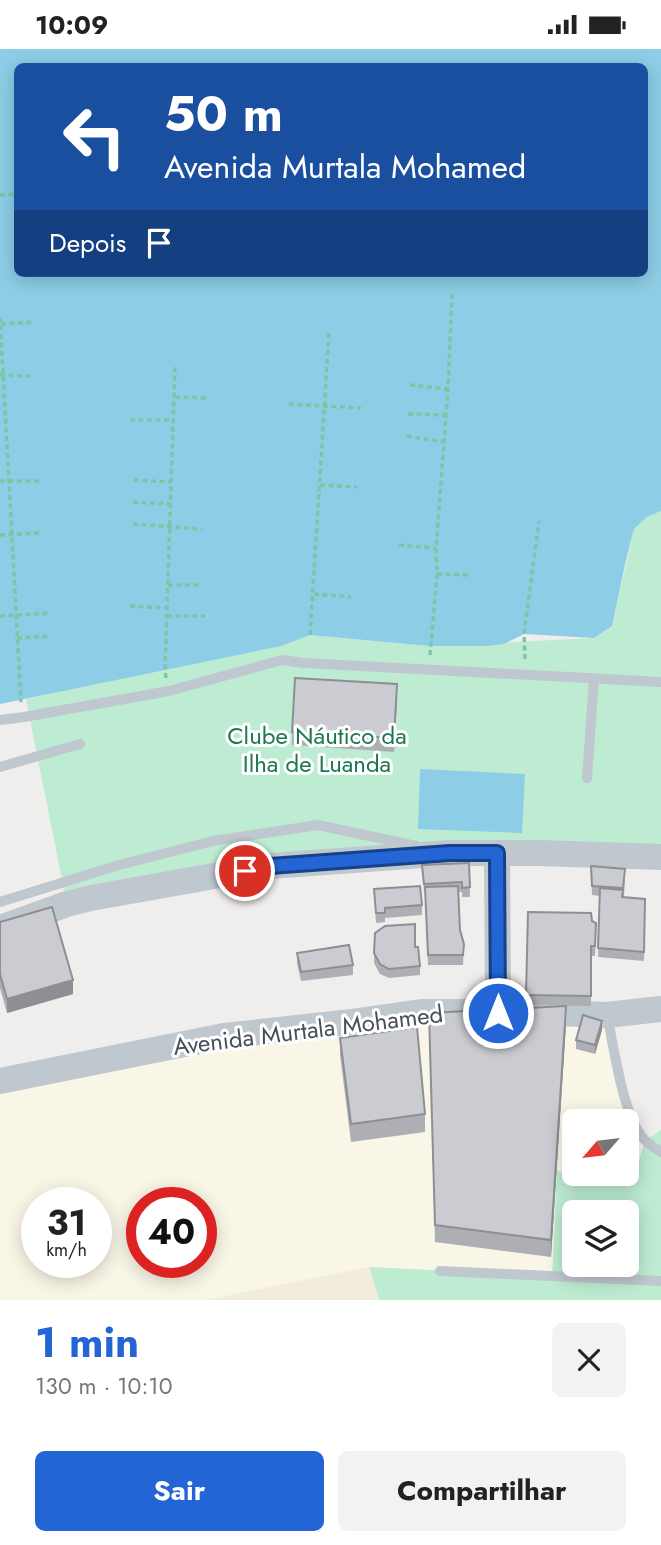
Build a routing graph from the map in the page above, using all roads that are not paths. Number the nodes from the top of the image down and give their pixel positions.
1 (661, 668) edge
2 (594, 678) junction
3 (661, 682) edge
4 (0, 720) edge
5 (80, 744) dead end
6 (0, 768) edge
7 (587, 778) dead end
8 (450, 853) junction
9 (497, 853) junction
10 (661, 857) edge
11 (0, 902) edge
12 (0, 928) edge
13 (661, 1009) edge
14 (498, 1013) junction
15 (607, 1015) junction
16 (0, 1081) edge
17 (661, 1152) edge
18 (440, 1271) dead end
19 (661, 1281) edge

1 - 3 lane
2 - 3 lane
2 - 4 lane
2 - 7 lane
5 - 6 lane
8 - 9 street
8 - 11 lane
8 - 12 street
9 - 10 street
9 - 14 street
13 - 15 street, Avenida Murtala Mohamed
14 - 15 street, Avenida Murtala Mohamed
14 - 16 street, Avenida Murtala Mohamed
15 - 17 lane
18 - 19 lane

